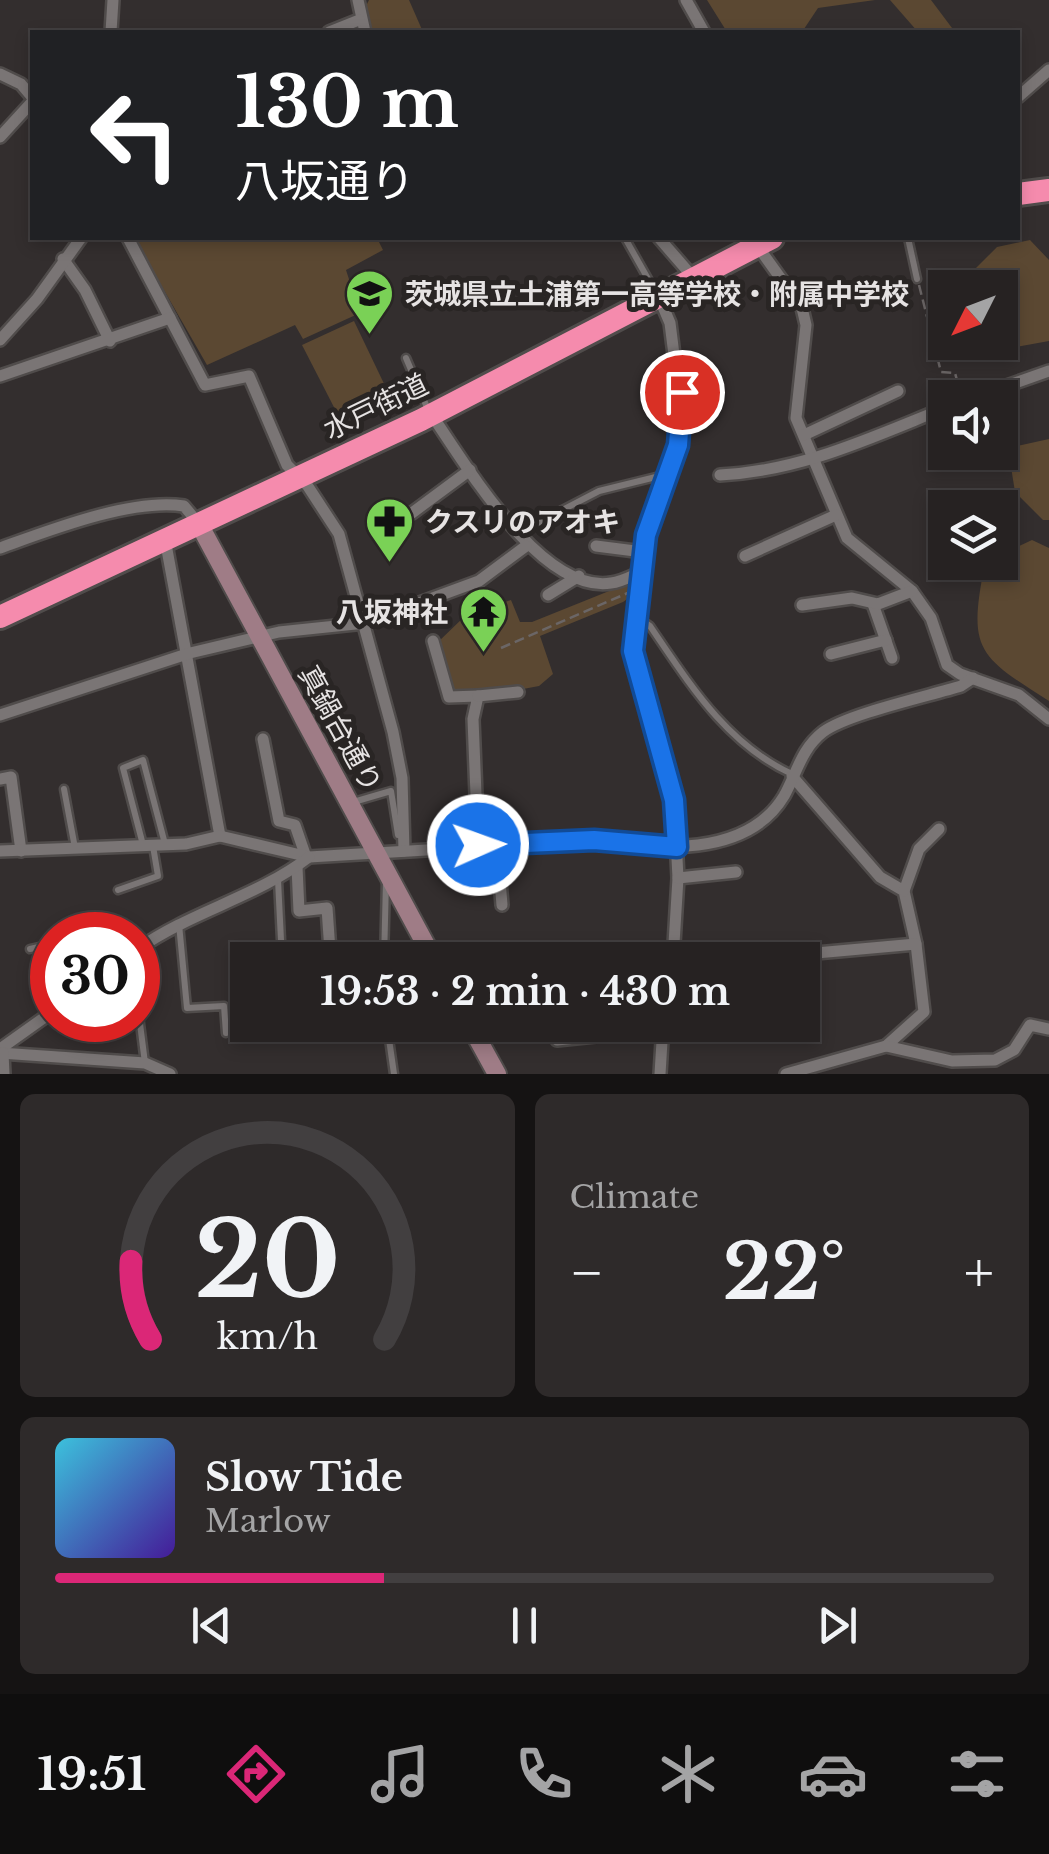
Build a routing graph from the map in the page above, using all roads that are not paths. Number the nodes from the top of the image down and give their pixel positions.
1 (112, 0) edge
2 (358, 0) edge
3 (686, 0) edge
4 (362, 26) edge
5 (111, 30) edge
6 (703, 30) edge
7 (1049, 70) edge
8 (0, 74) edge
9 (1020, 95) edge
10 (30, 96) edge
11 (30, 101) edge
12 (0, 138) edge
13 (1049, 190) edge
14 (1020, 194) edge
15 (79, 240) edge
16 (129, 240) edge
17 (627, 240) edge
18 (661, 240) edge
19 (765, 240) edge
20 (908, 240) edge
21 (63, 259) junction
22 (692, 276) junction
23 (918, 279) road end
24 (658, 294) junction
25 (170, 318) junction
26 (0, 340) edge
27 (110, 342) junction
28 (406, 358) dead end
29 (1049, 371) edge
30 (0, 376) edge
31 (1018, 382) edge
32 (898, 391) dead end
33 (430, 414) junction
34 (928, 415) edge
35 (804, 435) junction
36 (813, 460) junction
37 (470, 470) junction
38 (668, 474) junction
39 (720, 475) dead end
40 (298, 478) junction
41 (412, 513) dead end
42 (836, 515) junction
43 (199, 524) junction
44 (516, 534) junction
45 (166, 539) junction
46 (526, 546) junction
47 (596, 546) dead end
48 (0, 548) edge
49 (643, 552) junction
50 (746, 556) dead end
51 (640, 572) junction
52 (578, 576) junction
53 (912, 591) junction
54 (548, 595) dead end
55 (874, 604) junction
56 (802, 605) dead end
57 (0, 616) edge
58 (637, 617) junction
59 (365, 624) junction
60 (258, 638) junction
61 (886, 640) junction
62 (433, 641) dead end
63 (190, 653) junction
64 (831, 654) dead end
65 (892, 658) dead end
66 (972, 678) junction
67 (518, 692) dead end
68 (478, 696) junction
69 (0, 715) edge
70 (1049, 719) edge
71 (263, 739) dead end
72 (792, 774) junction
73 (0, 778) edge
74 (64, 789) dead end
75 (349, 803) junction
76 (939, 828) dead end
77 (220, 836) junction
78 (478, 845) junction
79 (497, 845) junction
80 (154, 846) junction
81 (677, 847) junction
82 (76, 850) junction
83 (374, 851) junction
84 (401, 851) junction
85 (0, 852) edge
86 (21, 852) junction
87 (304, 860) junction
88 (736, 872) dead end
89 (388, 875) junction
90 (678, 878) junction
91 (278, 880) junction
92 (118, 890) dead end
93 (904, 891) junction
94 (502, 905) dead end
95 (180, 924) junction
96 (160, 936) edge
97 (281, 942) edge
98 (329, 942) edge
99 (385, 942) edge
100 (424, 942) edge
101 (675, 942) edge
102 (916, 944) junction
103 (820, 953) edge
104 (30, 1029) edge
105 (1049, 1029) edge
106 (226, 1033) dead end
107 (142, 1042) edge
108 (390, 1042) edge
109 (479, 1042) edge
110 (662, 1042) edge
111 (886, 1046) junction
112 (1, 1052) edge
113 (145, 1063) junction
114 (120, 1068) edge
115 (4, 1074) edge
116 (170, 1074) edge
117 (394, 1074) edge
118 (497, 1074) edge
119 (660, 1074) edge
120 (786, 1074) edge

1 - 5 street
2 - 4 street
3 - 6 street
7 - 9 street
8 - 10 street
11 - 12 street
13 - 14 highway
15 - 21 street
16 - 25 street
17 - 24 lane
18 - 22 street
19 - 22 highway, 水戸街道
19 - 35 street
20 - 23 lane
21 - 26 street
21 - 27 street
22 - 24 highway, 水戸街道
24 - 33 highway, 水戸街道
24 - 38 street
25 - 27 street
25 - 40 street
27 - 30 street
28 - 33 lane
29 - 31 street
32 - 35 street
33 - 37 street
33 - 40 highway, 水戸街道
34 - 36 street
35 - 36 street
36 - 39 street
36 - 42 street
37 - 41 street
37 - 44 street
38 - 44 lane
38 - 49 street
40 - 43 highway, 水戸街道
40 - 59 street
42 - 50 street
42 - 53 street
43 - 45 highway, 水戸街道
43 - 48 street
43 - 60 street, 真鍋台通り
44 - 46 street
45 - 57 highway, 水戸街道
45 - 63 street
46 - 52 street
46 - 59 street
47 - 49 street
49 - 51 street
51 - 52 street
51 - 58 street
52 - 54 street
53 - 55 street
53 - 66 street
55 - 56 street
55 - 61 street
58 - 72 lane
58 - 81 street
59 - 60 street
59 - 84 street
60 - 63 street
60 - 75 street, 真鍋台通り
61 - 64 street
61 - 65 street
62 - 68 street
63 - 69 street
63 - 77 street
66 - 70 street
66 - 72 street
67 - 68 street
68 - 78 street
71 - 87 street
72 - 81 street
72 - 93 street
73 - 86 street
74 - 82 lane
75 - 83 street, 真鍋台通り
75 - 84 lane
76 - 93 street
77 - 80 street
77 - 87 street
78 - 79 street
78 - 84 street
79 - 81 street
79 - 94 street
80 - 80 lane
80 - 82 street
80 - 92 lane
81 - 90 street
82 - 86 street
83 - 84 street
83 - 87 street
83 - 89 street, 真鍋台通り
85 - 86 street
87 - 91 street
87 - 98 street
88 - 90 street
89 - 99 lane
89 - 100 street, 真鍋台通り
90 - 101 street
91 - 95 street
91 - 97 lane
93 - 102 street
95 - 96 street
95 - 106 lane
102 - 103 street
102 - 111 street
104 - 112 street
105 - 111 street
107 - 113 lane
108 - 117 lane
109 - 118 street
110 - 119 street
111 - 120 street
112 - 114 street
112 - 115 street
113 - 114 street
113 - 116 street

